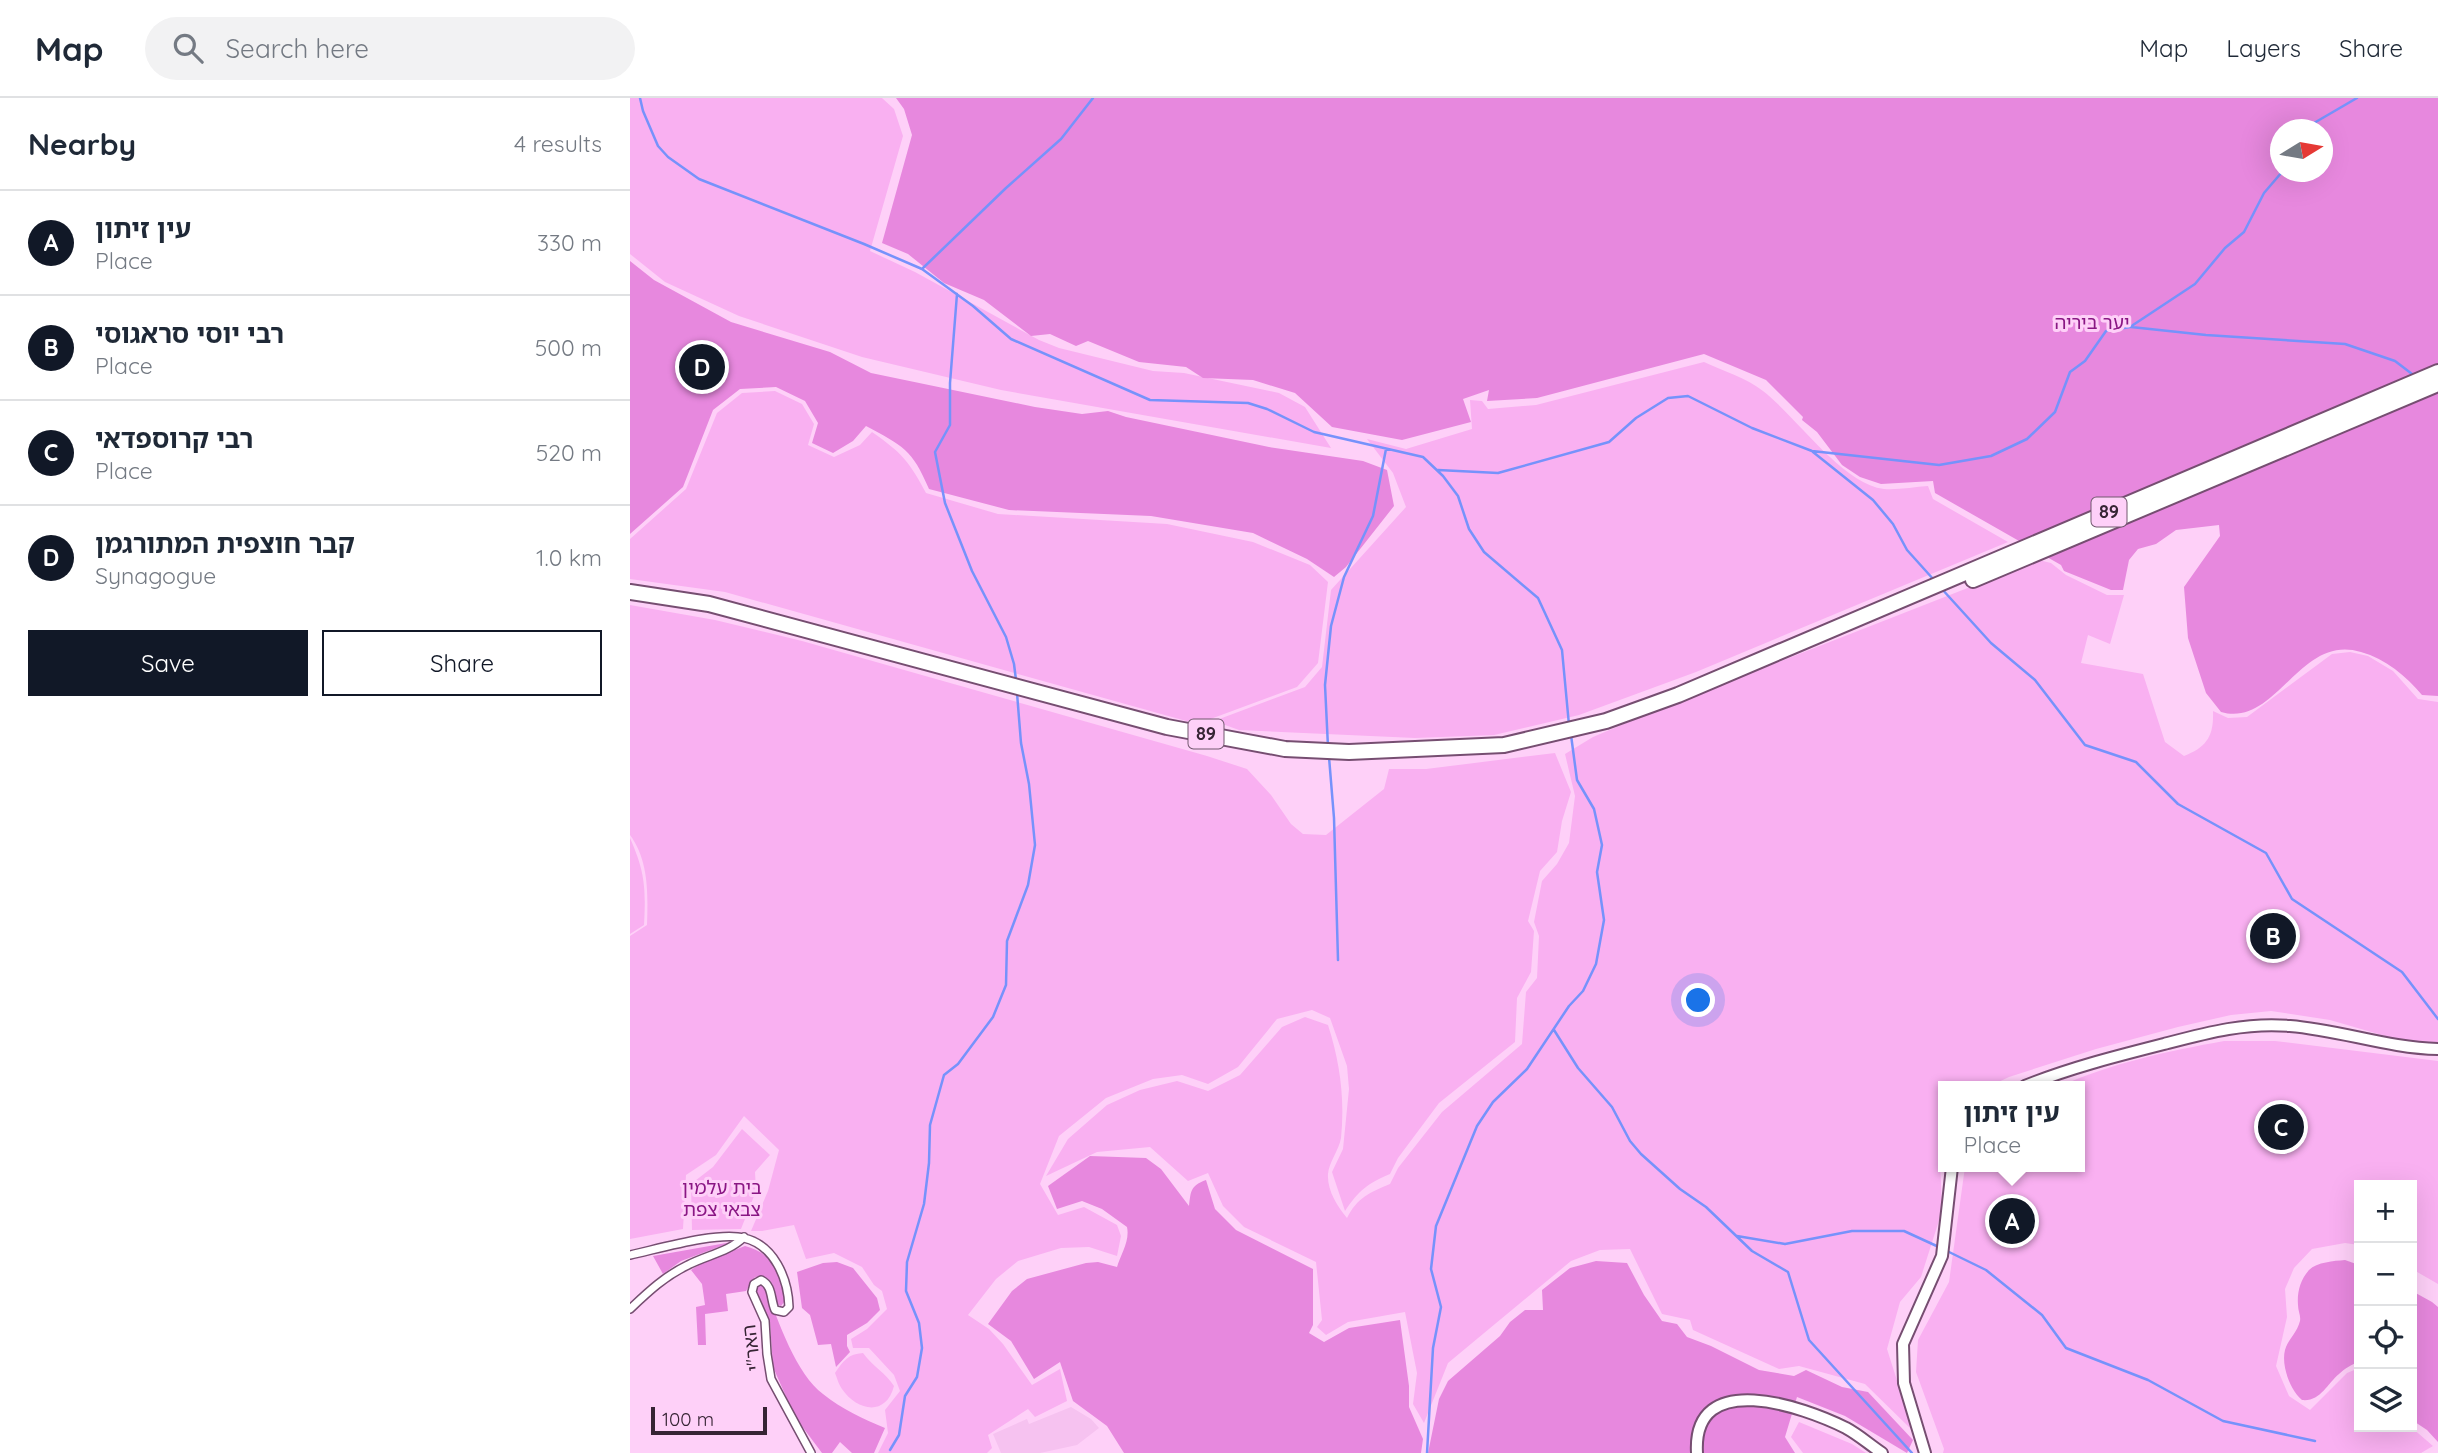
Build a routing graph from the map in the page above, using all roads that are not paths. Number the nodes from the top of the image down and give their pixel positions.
1 (2438, 372) edge
2 (2438, 384) edge
3 (630, 592) edge
4 (1781, 651) junction
5 (2438, 1049) edge
6 (2040, 1081) edge
7 (1951, 1172) edge
8 (744, 1237) junction
9 (630, 1255) edge
10 (630, 1309) edge
11 (811, 1453) edge
12 (1697, 1453) edge
13 (1882, 1453) edge
14 (1925, 1453) edge

1 - 4 highway, 89
2 - 4 highway, 89
3 - 4 highway, 89
5 - 6 main road
7 - 14 main road
8 - 9 street
8 - 10 street
8 - 11 street, האר"י
12 - 13 main road

